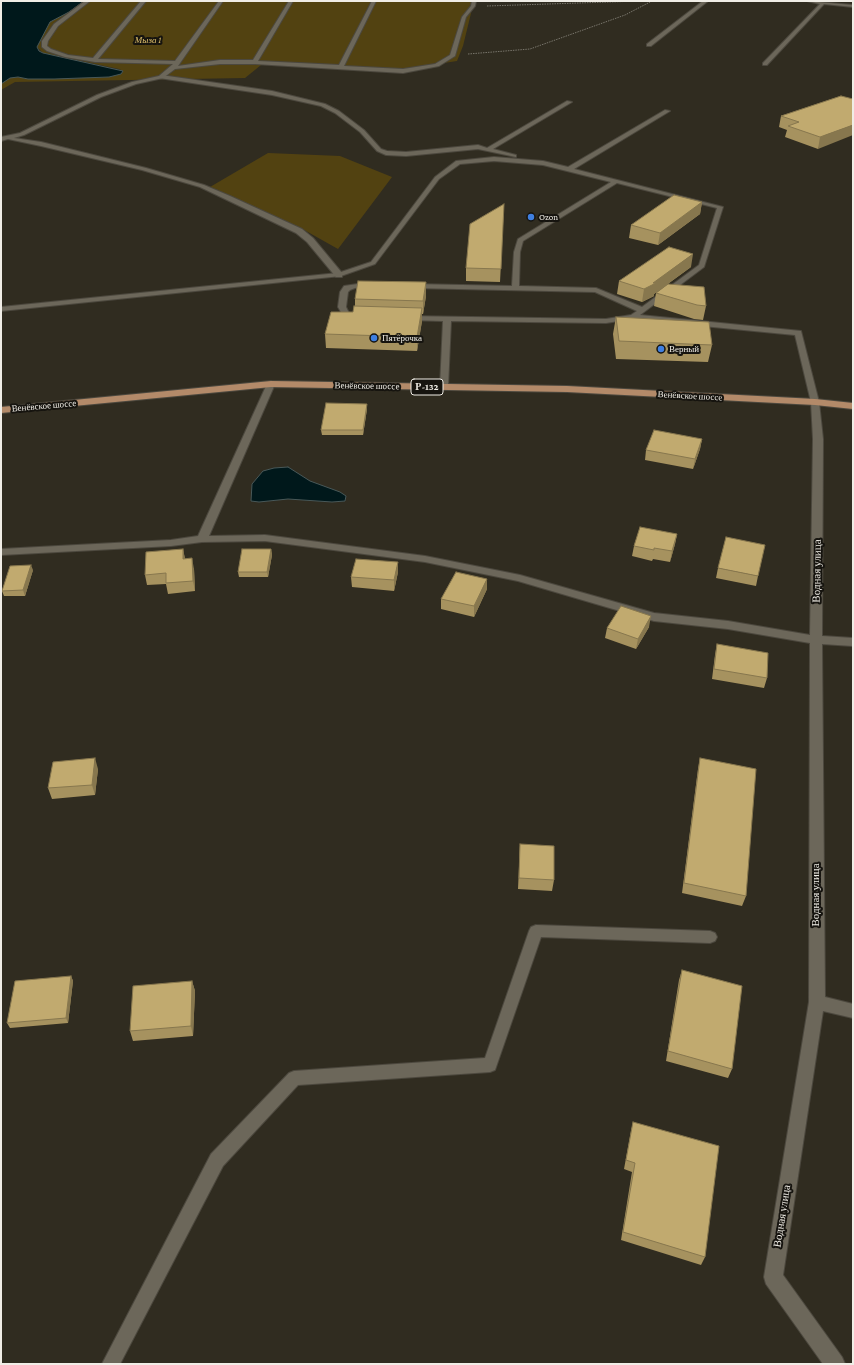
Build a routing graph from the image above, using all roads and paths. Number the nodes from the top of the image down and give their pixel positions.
1 (88, 1) edge
2 (144, 1) edge
3 (221, 1) edge
4 (291, 1) edge
5 (374, 1) edge
6 (640, 1) edge
7 (652, 1) edge
8 (706, 1) edge
9 (809, 1) edge
10 (823, 3) junction
11 (474, 4) edge
12 (853, 6) edge
13 (649, 45) dead end
14 (452, 56) junction
15 (95, 60) junction
16 (255, 62) junction
17 (765, 64) dead end
18 (175, 66) junction
19 (340, 68) junction
20 (161, 77) junction
21 (569, 102) dead end
22 (667, 111) dead end
23 (2, 138) edge
24 (488, 149) junction
25 (533, 162) junction
26 (569, 169) junction
27 (617, 181) junction
28 (339, 275) junction
29 (378, 285) edge
30 (407, 285) edge
31 (347, 288) junction
32 (515, 288) junction
33 (1, 309) edge
34 (642, 310) junction
35 (633, 316) junction
36 (367, 317) edge
37 (399, 318) edge
38 (447, 319) junction
39 (271, 384) junction
40 (444, 387) junction
41 (815, 402) junction
42 (853, 406) edge
43 (1, 410) edge
44 (202, 539) junction
45 (1, 552) edge
46 (816, 640) junction
47 (853, 642) edge
48 (710, 937) dead end
49 (816, 1002) junction
50 (853, 1011) edge
51 (111, 1364) edge
52 (835, 1364) edge

1 - 15 street
2 - 15 street
3 - 18 street
4 - 16 street
5 - 19 street
6 - 11 path
7 - 14 path
8 - 13 street
9 - 10 street
10 - 12 street
10 - 17 street
11 - 14 street
14 - 19 street
15 - 18 street
16 - 18 street
16 - 19 street
18 - 20 street
20 - 23 street
20 - 24 lane
21 - 24 lane
22 - 26 lane
23 - 28 street
24 - 25 lane
25 - 26 lane
25 - 28 lane
26 - 27 lane
27 - 32 lane
27 - 34 lane
28 - 31 lane
28 - 33 lane
29 - 31 lane
30 - 32 lane
31 - 36 lane
32 - 34 lane
34 - 35 lane
35 - 38 lane
35 - 41 lane
37 - 38 lane
38 - 40 lane
39 - 40 main road, Венёвское шоссе / Р-132
39 - 43 main road, Венёвское шоссе / Р-132
39 - 44 street
40 - 41 main road, Венёвское шоссе / Р-132
41 - 42 main road, Венёвское шоссе / Р-132
41 - 46 street, Водная улица
44 - 45 street
44 - 46 street
46 - 47 street
46 - 49 street, Водная улица
48 - 51 lane
49 - 50 street
49 - 52 street, Водная улица

